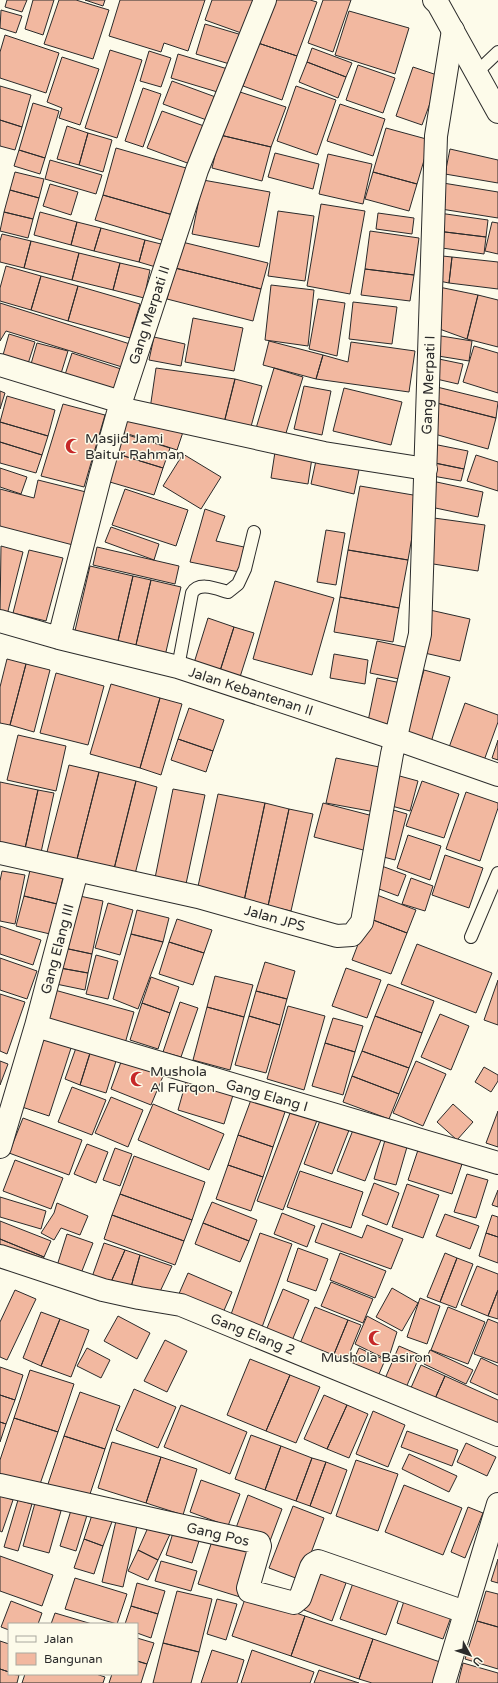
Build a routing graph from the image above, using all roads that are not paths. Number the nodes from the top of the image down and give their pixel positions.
1 (265, 0) edge
2 (434, 0) edge
3 (453, 30) junction
4 (498, 52) edge
5 (476, 73) junction
6 (498, 112) edge
7 (0, 365) edge
8 (120, 405) junction
9 (426, 469) junction
10 (254, 532) dead end
11 (0, 621) edge
12 (59, 638) junction
13 (178, 667) junction
14 (396, 739) junction
15 (498, 775) edge
16 (0, 853) edge
17 (77, 871) junction
18 (498, 873) edge
19 (471, 937) dead end
20 (36, 1026) junction
21 (0, 1147) edge
22 (498, 1163) edge
23 (0, 1256) edge
24 (498, 1435) edge
25 (0, 1486) edge
26 (498, 1504) edge
27 (465, 1612) junction
28 (444, 1683) edge

1 - 8 street, Gang Merpati II
2 - 3 street
3 - 5 street
3 - 9 street, Gang Merpati I
4 - 5 lane
5 - 6 street
7 - 8 street
8 - 9 street
8 - 12 street, Gang Merpati II
9 - 14 street, Gang Merpati I
10 - 13 lane
11 - 12 street, Jalan Kebantenan II
12 - 13 street, Jalan Kebantenan II
13 - 14 street, Jalan Kebantenan II
14 - 15 street, Jalan Kebantenan II
14 - 17 street, Jalan JPS
16 - 17 street, Jalan JPS
17 - 20 street, Gang Elang III
18 - 19 lane
20 - 21 street, Gang Elang III
20 - 22 street, Gang Elang I
23 - 24 street, Gang Elang 2
25 - 27 street, Gang Pos
26 - 27 street
27 - 28 street

